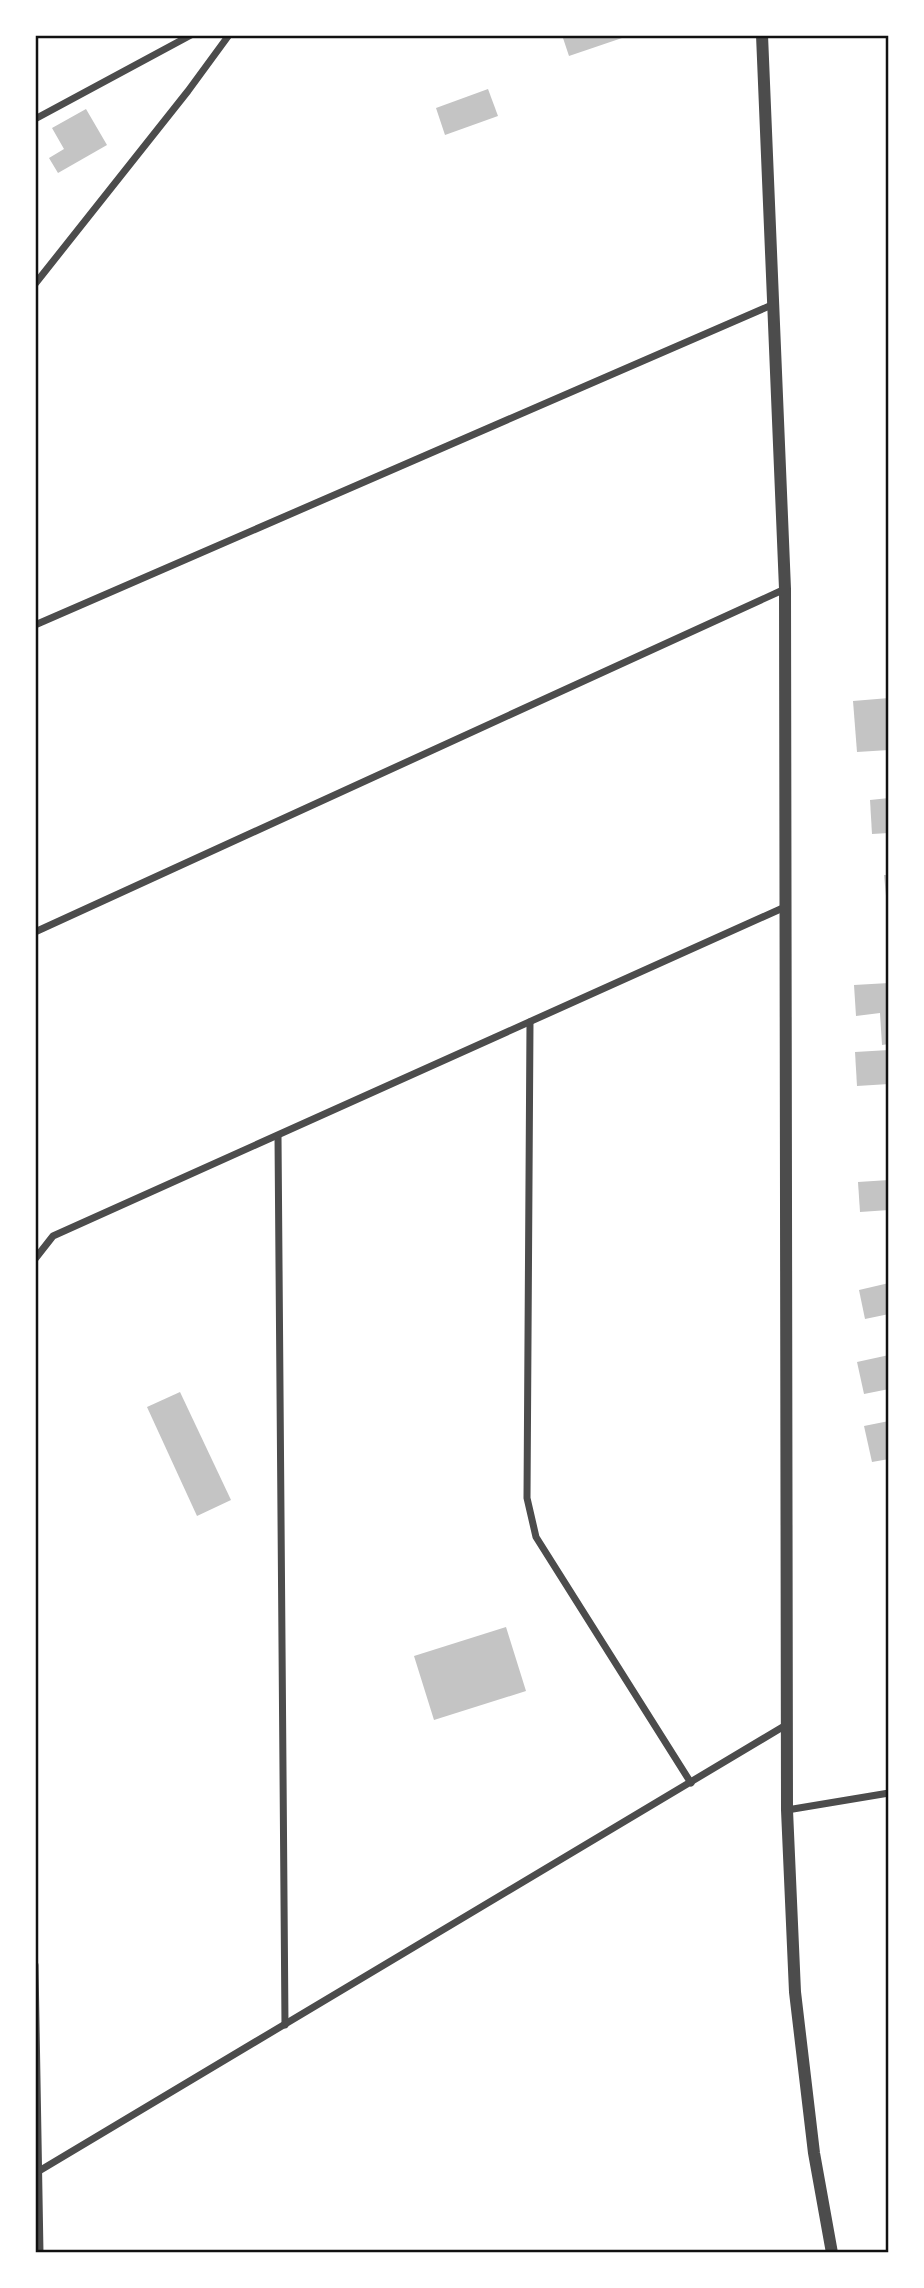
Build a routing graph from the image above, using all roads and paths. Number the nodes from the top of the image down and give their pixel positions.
1 (191, 35) edge
2 (229, 35) edge
3 (762, 35) edge
4 (35, 119) edge
5 (35, 284) edge
6 (774, 304) junction
7 (785, 589) junction
8 (35, 625) edge
9 (786, 907) junction
10 (35, 932) edge
11 (530, 1022) junction
12 (278, 1136) junction
13 (35, 1259) edge
14 (787, 1724) junction
15 (691, 1783) junction
16 (889, 1793) edge
17 (787, 1810) junction
18 (35, 1965) edge
19 (285, 2025) junction
20 (38, 2172) junction
21 (40, 2253) edge
22 (832, 2253) edge

1 - 4 street
2 - 5 street
3 - 6 street
6 - 7 street
6 - 8 street
7 - 9 street
7 - 10 street
9 - 11 street
9 - 14 street
11 - 12 street
11 - 15 street
12 - 13 street
12 - 19 street
14 - 15 street
14 - 17 street
15 - 19 street
16 - 17 street
17 - 22 street
18 - 20 street
19 - 20 street
20 - 21 street

